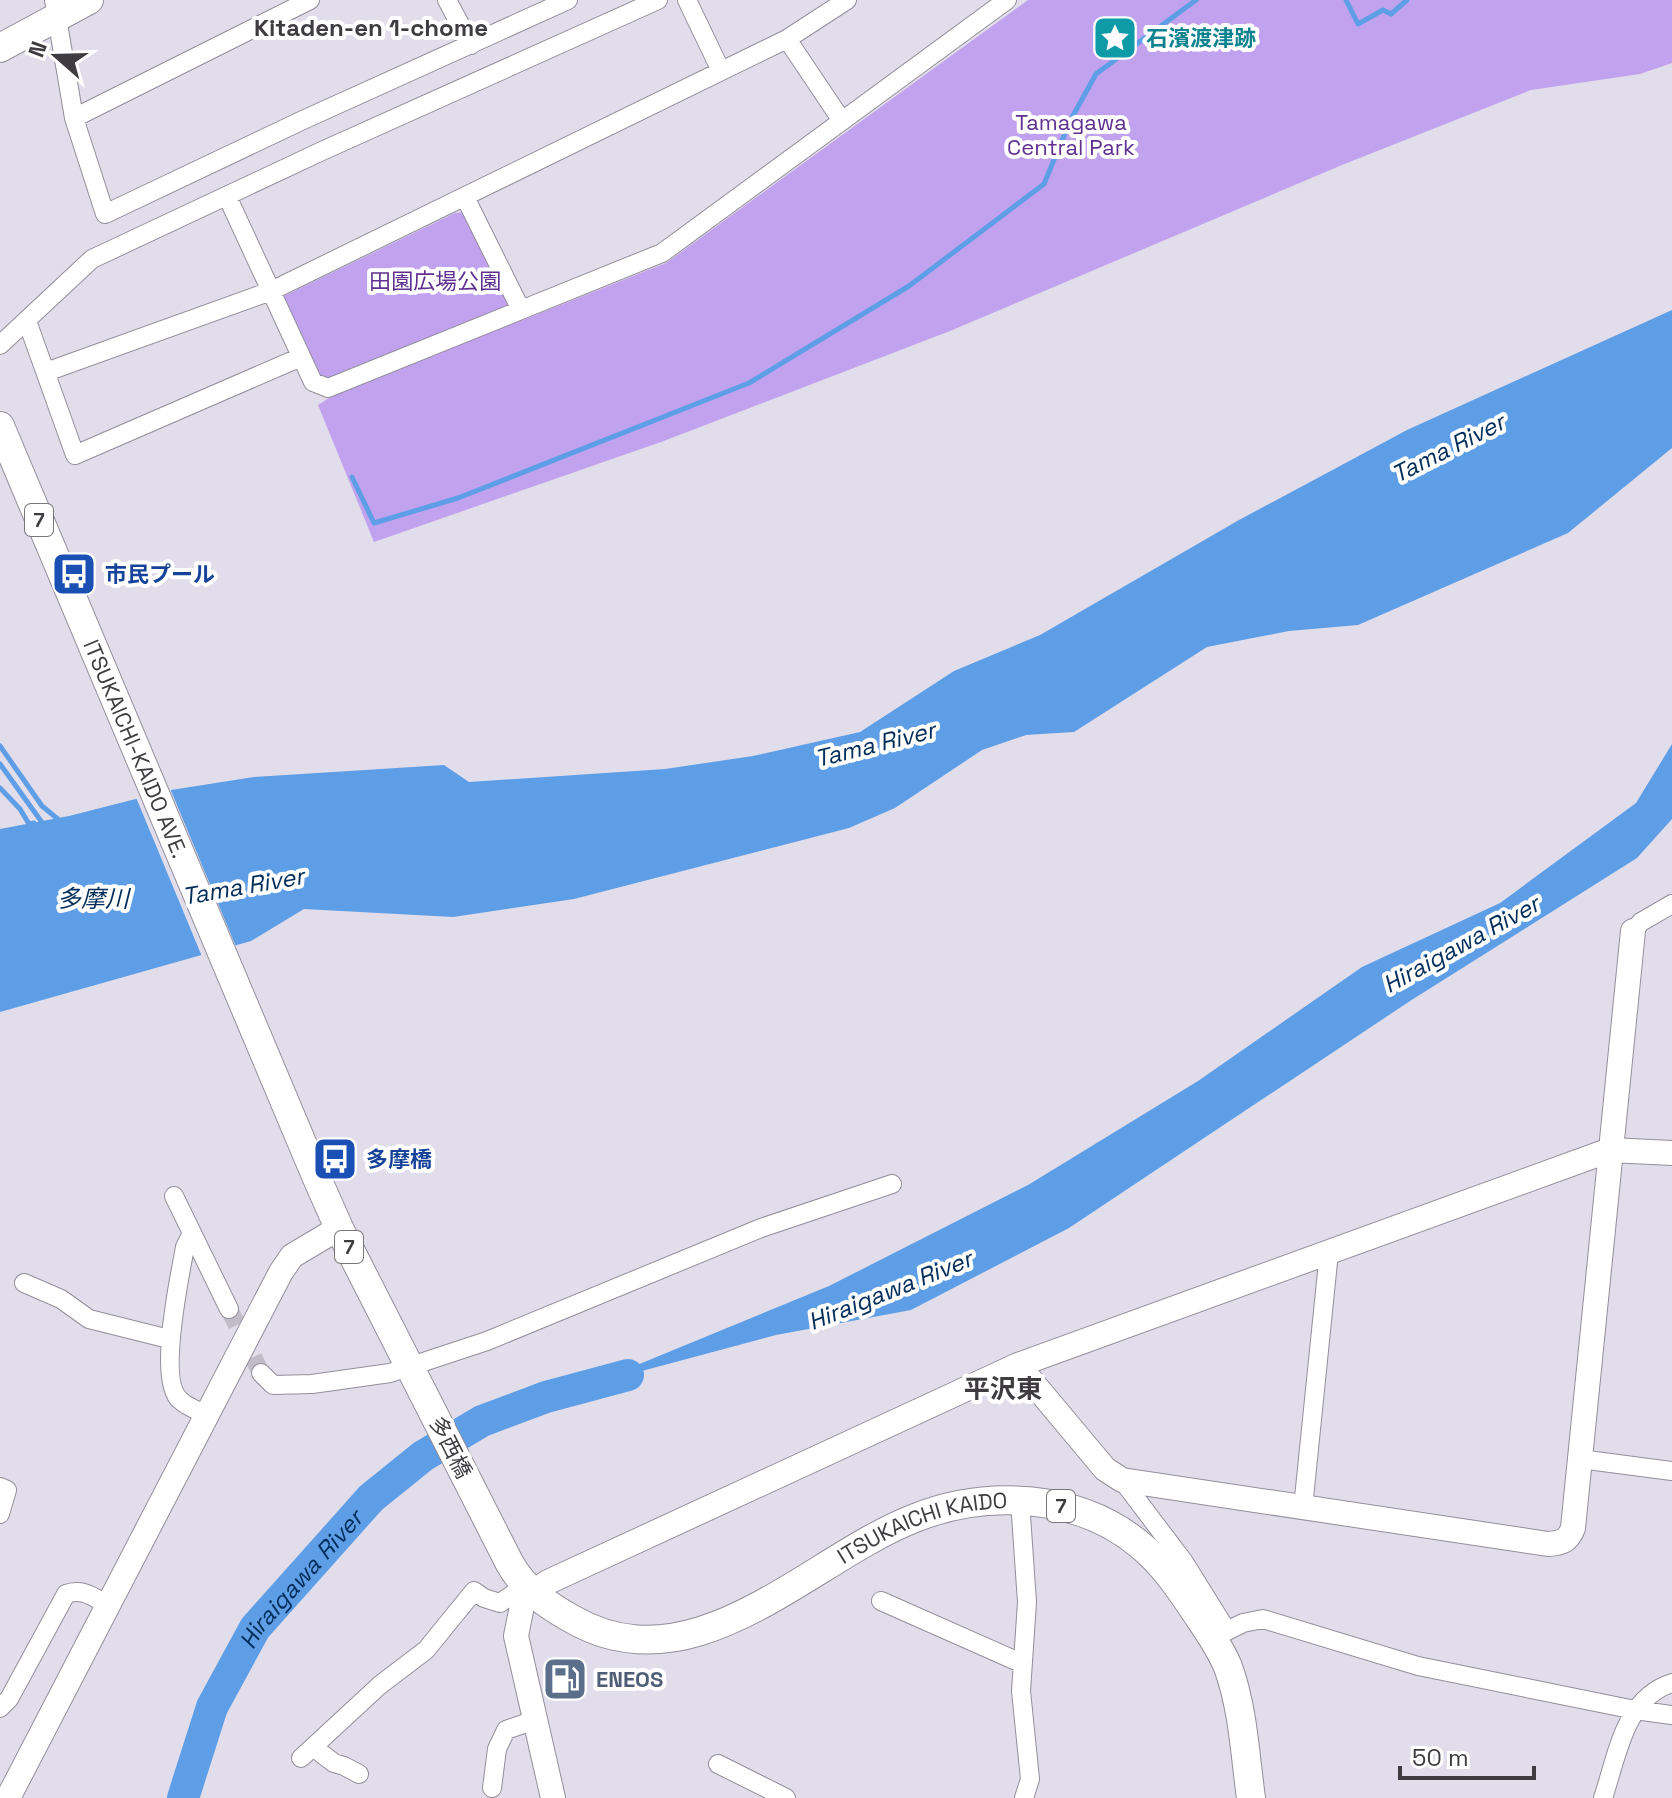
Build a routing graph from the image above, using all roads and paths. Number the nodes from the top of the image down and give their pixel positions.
1 (89, 0) edge
2 (310, 0) edge
3 (447, 0) edge
4 (568, 0) edge
5 (658, 0) edge
6 (687, 0) edge
7 (847, 0) edge
8 (1007, 0) edge
9 (55, 9) edge
10 (787, 39) junction
11 (471, 45) junction
12 (0, 48) edge
13 (721, 71) junction
14 (74, 118) junction
15 (842, 121) junction
16 (227, 196) junction
17 (465, 197) junction
18 (271, 291) junction
19 (521, 310) junction
20 (27, 321) junction
21 (0, 345) edge
22 (301, 357) junction
23 (46, 372) junction
24 (0, 426) edge
25 (9, 474) edge
26 (1672, 904) edge
27 (1633, 931) joint
28 (1610, 1150) junction
29 (1672, 1153) edge
30 (892, 1184) dead end
31 (174, 1196) dead end
32 (339, 1228) junction
33 (192, 1233) junction
34 (1329, 1252) junction
35 (24, 1283) dead end
36 (229, 1309) tunnel mouth
37 (169, 1339) junction
38 (1018, 1365) junction
39 (412, 1370) junction
40 (267, 1379) dead end
41 (207, 1415) junction
42 (1580, 1459) junction
43 (1672, 1471) edge
44 (1122, 1480) junction
45 (0, 1487) edge
46 (1020, 1501) junction
47 (1303, 1508) junction
48 (0, 1514) edge
49 (488, 1519) joint
50 (529, 1589) junction
51 (881, 1601) dead end
52 (108, 1605) junction
53 (1220, 1635) junction
54 (1021, 1663) junction
55 (1672, 1683) edge
56 (0, 1708) edge
57 (1635, 1710) junction
58 (1672, 1715) edge
59 (535, 1720) junction
60 (718, 1764) dead end
61 (359, 1774) dead end
62 (492, 1788) dead end
63 (8, 1798) edge
64 (553, 1798) edge
65 (786, 1798) edge
66 (1024, 1798) edge
67 (1251, 1798) edge
68 (1603, 1798) edge

1 - 9 main road
2 - 14 street
3 - 11 street
4 - 11 street
5 - 16 street
6 - 13 street
7 - 10 street
8 - 15 street
9 - 12 main road
9 - 14 street
10 - 13 street
10 - 15 street
11 - 14 street
13 - 17 street
15 - 19 street
16 - 18 street
16 - 20 street
17 - 18 street
17 - 19 street
18 - 22 street
18 - 23 street
19 - 22 street
20 - 21 street
20 - 23 street
22 - 23 street
24 - 25 main road, ITSUKAICHI-KAIDO AVE. / 7
25 - 32 main road, ITSUKAICHI-KAIDO AVE. / 7
26 - 27 street
27 - 28 street
28 - 29 street
28 - 34 street
28 - 42 street
30 - 39 street
31 - 33 street
32 - 39 main road, ITSUKAICHI-KAIDO AVE. / 7
32 - 41 street
33 - 36 street
33 - 37 street
34 - 38 street
34 - 47 street
35 - 37 street
37 - 41 street
38 - 44 street
38 - 50 street
39 - 40 street
39 - 49 main road, 多西橋 / 7
41 - 52 street
42 - 43 street
42 - 47 street
44 - 47 street
44 - 53 street
45 - 48 street
46 - 50 main road, ITSUKAICHI KAIDO / 7
46 - 53 main road, ITSUKAICHI KAIDO / 7
46 - 54 street
49 - 50 main road, ITSUKAICHI KAIDO / 7
50 - 59 street
50 - 61 street
51 - 54 street
52 - 56 street
52 - 63 street
53 - 57 street
53 - 67 main road, ITSUKAICHI KAIDO / 7
54 - 66 street
55 - 57 street
57 - 58 street
57 - 68 street
59 - 62 street
59 - 64 street
60 - 65 street

